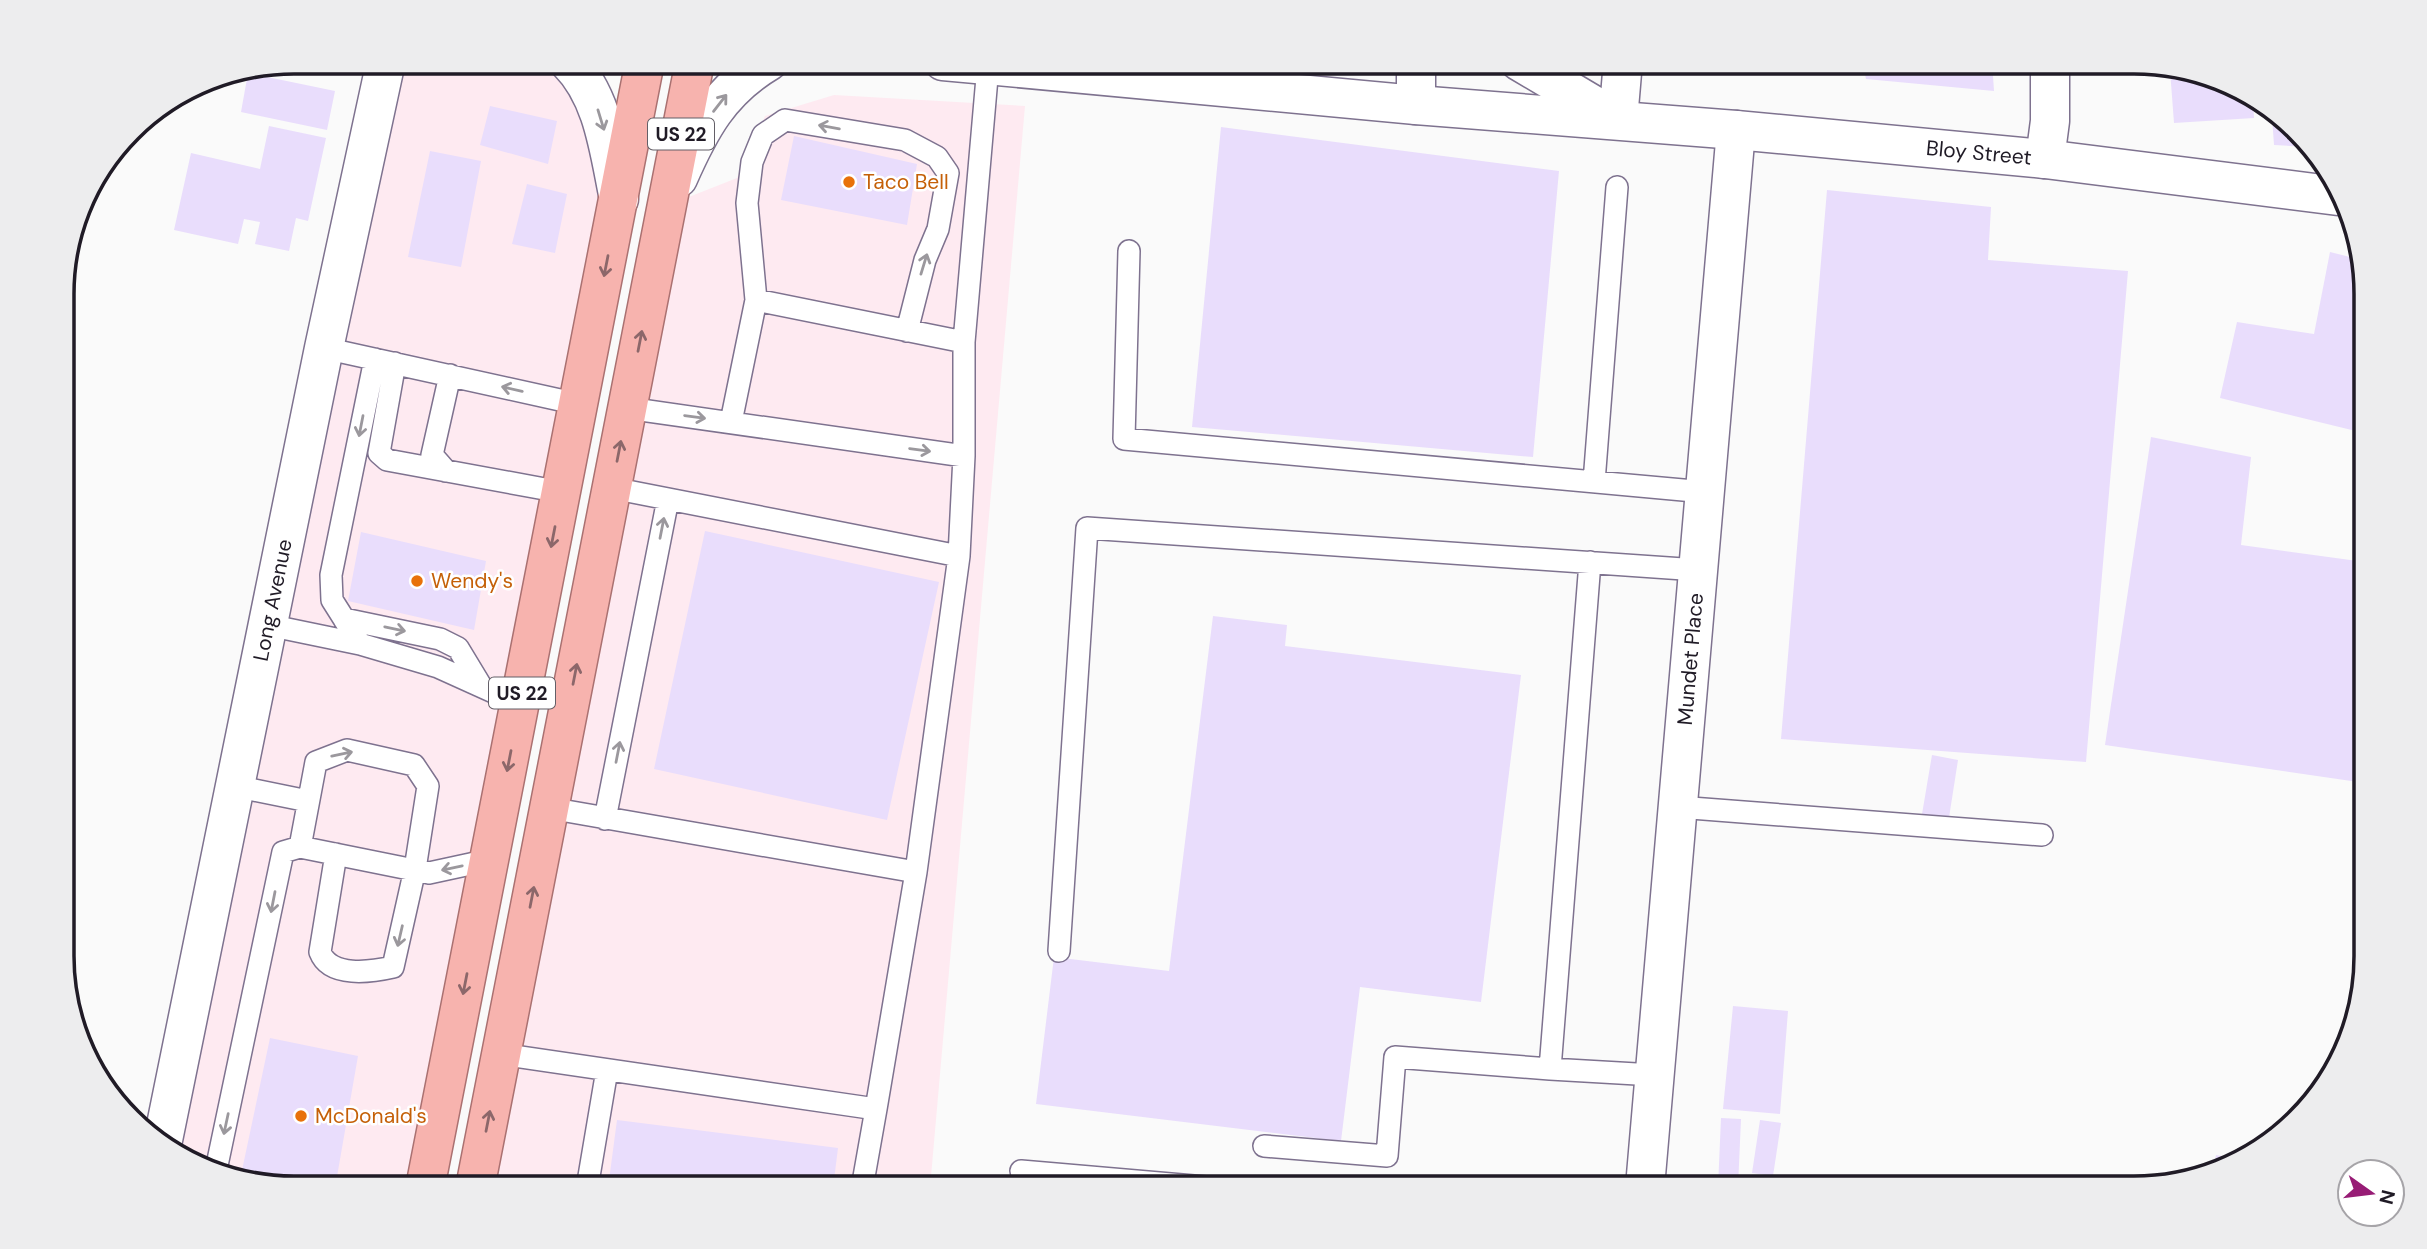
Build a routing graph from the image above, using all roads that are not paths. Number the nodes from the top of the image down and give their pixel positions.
1 (1416, 73) edge
2 (1540, 73) edge
3 (1622, 73) edge
4 (2050, 73) edge
5 (383, 74) edge
6 (578, 74) edge
7 (643, 74) edge
8 (692, 74) edge
9 (748, 74) edge
10 (987, 74) edge
11 (1201, 74) edge
12 (1416, 105) junction
13 (1618, 120) junction
14 (1735, 130) junction
15 (2045, 159) junction
16 (1617, 187) dead end
17 (2330, 195) edge
18 (619, 199) junction
19 (666, 206) junction
20 (1129, 250) dead end
21 (756, 300) junction
22 (907, 331) junction
23 (964, 342) junction
24 (324, 348) junction
25 (385, 361) junction
26 (450, 375) junction
27 (578, 404) junction
28 (627, 408) junction
29 (731, 422) junction
30 (964, 456) junction
31 (446, 471) junction
32 (1594, 482) junction
33 (612, 488) junction
34 (561, 492) junction
35 (1704, 492) junction
36 (668, 499) junction
37 (959, 556) junction
38 (1590, 562) junction
39 (1698, 570) junction
40 (344, 619) junction
41 (268, 625) junction
42 (360, 644) junction
43 (481, 686) junction
44 (520, 704) junction
45 (234, 786) junction
46 (308, 801) junction
47 (1678, 807) junction
48 (549, 808) junction
49 (605, 818) junction
50 (2042, 835) dead end
51 (300, 847) junction
52 (336, 854) junction
53 (489, 860) junction
54 (415, 869) junction
55 (916, 872) junction
56 (1059, 950) dead end
57 (501, 1054) junction
58 (1550, 1069) junction
59 (607, 1070) junction
60 (1654, 1075) junction
61 (876, 1109) junction
62 (164, 1133) edge
63 (1264, 1146) dead end
64 (218, 1162) edge
65 (1021, 1171) dead end
66 (1646, 1175) edge
67 (427, 1176) edge
68 (477, 1176) edge
69 (589, 1176) edge
70 (864, 1176) edge
71 (1074, 1176) edge

1 - 12 street
2 - 13 street, Bloy Street
3 - 13 street
4 - 15 street
5 - 24 street, Long Avenue
6 -> 18 street
7 - 18 highway, US 22
8 - 19 highway, US 22
19 -> 9 street
10 - 23 lane
11 - 12 street, Bloy Street
12 - 13 street, Bloy Street
13 - 14 street, Bloy Street
14 - 15 street, Bloy Street
14 - 35 street, Mundet Place
15 - 17 street, Bloy Street
16 - 32 lane
18 -> 27 highway, US 22
28 -> 19 highway, US 22
20 - 32 lane
21 - 22 lane
22 -> 21 lane
21 - 29 lane
22 - 23 lane
23 - 30 lane
24 - 25 lane
24 - 41 street, Long Avenue
25 - 26 lane
25 - 31 lane
25 -> 40 lane
27 -> 26 lane
26 - 31 lane
27 - 34 highway, US 22
28 -> 29 lane
33 -> 28 highway, US 22
29 -> 30 lane
30 - 37 lane
31 - 34 lane
32 - 35 lane
33 - 36 lane
48 -> 33 highway, US 22
34 -> 44 highway, US 22
35 - 39 street, Mundet Place
36 - 37 lane
49 -> 36 lane
37 - 55 lane
38 - 39 lane
38 - 56 lane
38 - 58 lane
39 - 47 street, Mundet Place
40 - 42 lane
40 -> 43 lane
41 - 42 lane
41 - 45 street, Long Avenue
42 - 43 lane
43 - 44 lane
44 -> 53 highway, US 22
45 - 46 lane
45 - 62 street, Long Avenue
46 - 51 lane
46 -> 54 lane
47 - 50 lane
47 - 60 street, Mundet Place
48 - 49 lane
57 -> 48 highway, US 22
49 - 55 lane
51 - 52 lane
51 -> 64 lane
52 - 54 lane
54 -> 52 lane
53 -> 54 lane
53 -> 67 highway, US 22
55 - 61 lane
57 - 59 lane
68 -> 57 highway, US 22
58 - 60 lane
58 - 63 lane
59 - 61 lane
59 - 69 lane
60 - 66 street, Mundet Place
61 - 70 lane
65 - 71 lane

